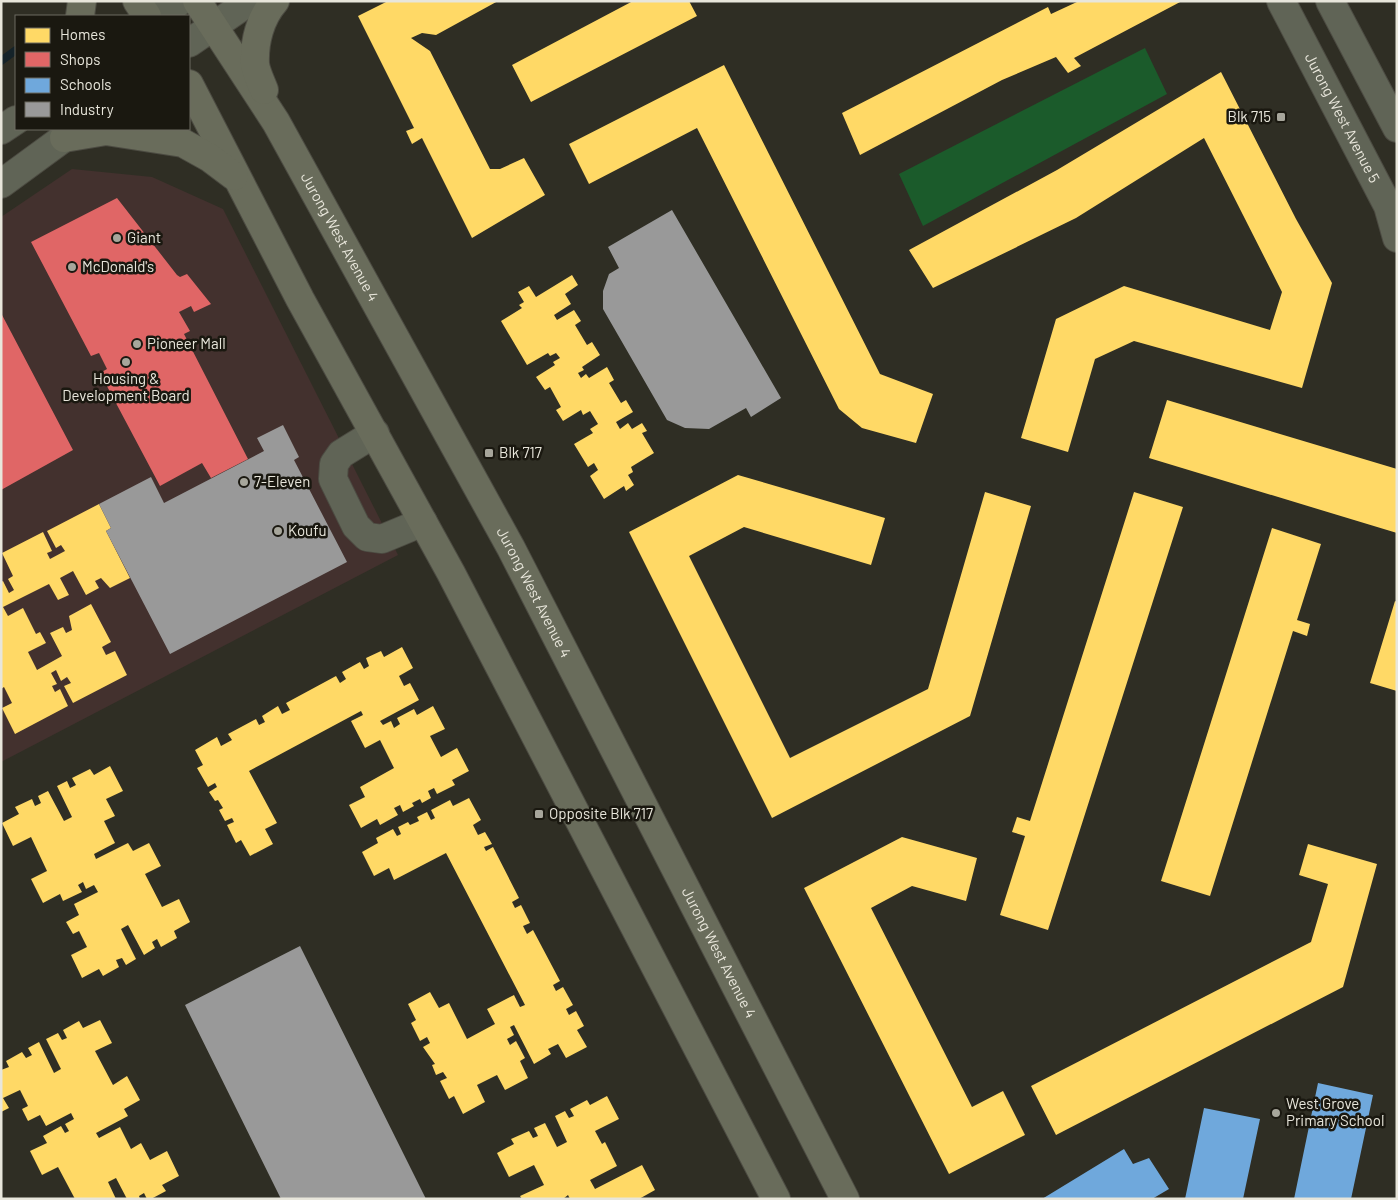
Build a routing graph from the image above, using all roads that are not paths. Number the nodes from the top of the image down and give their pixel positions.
1 (82, 1) edge
2 (137, 1) edge
3 (180, 1) edge
4 (198, 1) edge
5 (250, 1) edge
6 (275, 1) edge
7 (1280, 1) edge
8 (1330, 1) edge
9 (80, 15) edge
10 (146, 15) edge
11 (161, 15) edge
12 (215, 26) junction
13 (190, 42) edge
14 (190, 86) edge
15 (15, 121) edge
16 (276, 122) junction
17 (1397, 128) edge
18 (1, 130) edge
19 (70, 134) edge
20 (237, 178) junction
21 (1, 184) edge
22 (1397, 238) edge
23 (375, 433) junction
24 (423, 522) junction
25 (776, 1199) edge
26 (845, 1199) edge

1 - 9 main road
2 - 10 main road
3 - 11 street
4 - 12 main road, Jurong West Avenue 4
5 - 12 street
6 - 16 main road
7 - 22 street, Jurong West Avenue 5
8 - 17 street
12 - 13 street
12 - 16 main road, Jurong West Avenue 4
14 - 20 main road
15 - 18 street
16 - 26 main road, Jurong West Avenue 4
19 - 20 main road
19 - 21 street
20 - 23 main road
23 - 24 main road
23 - 24 street
24 - 25 main road

